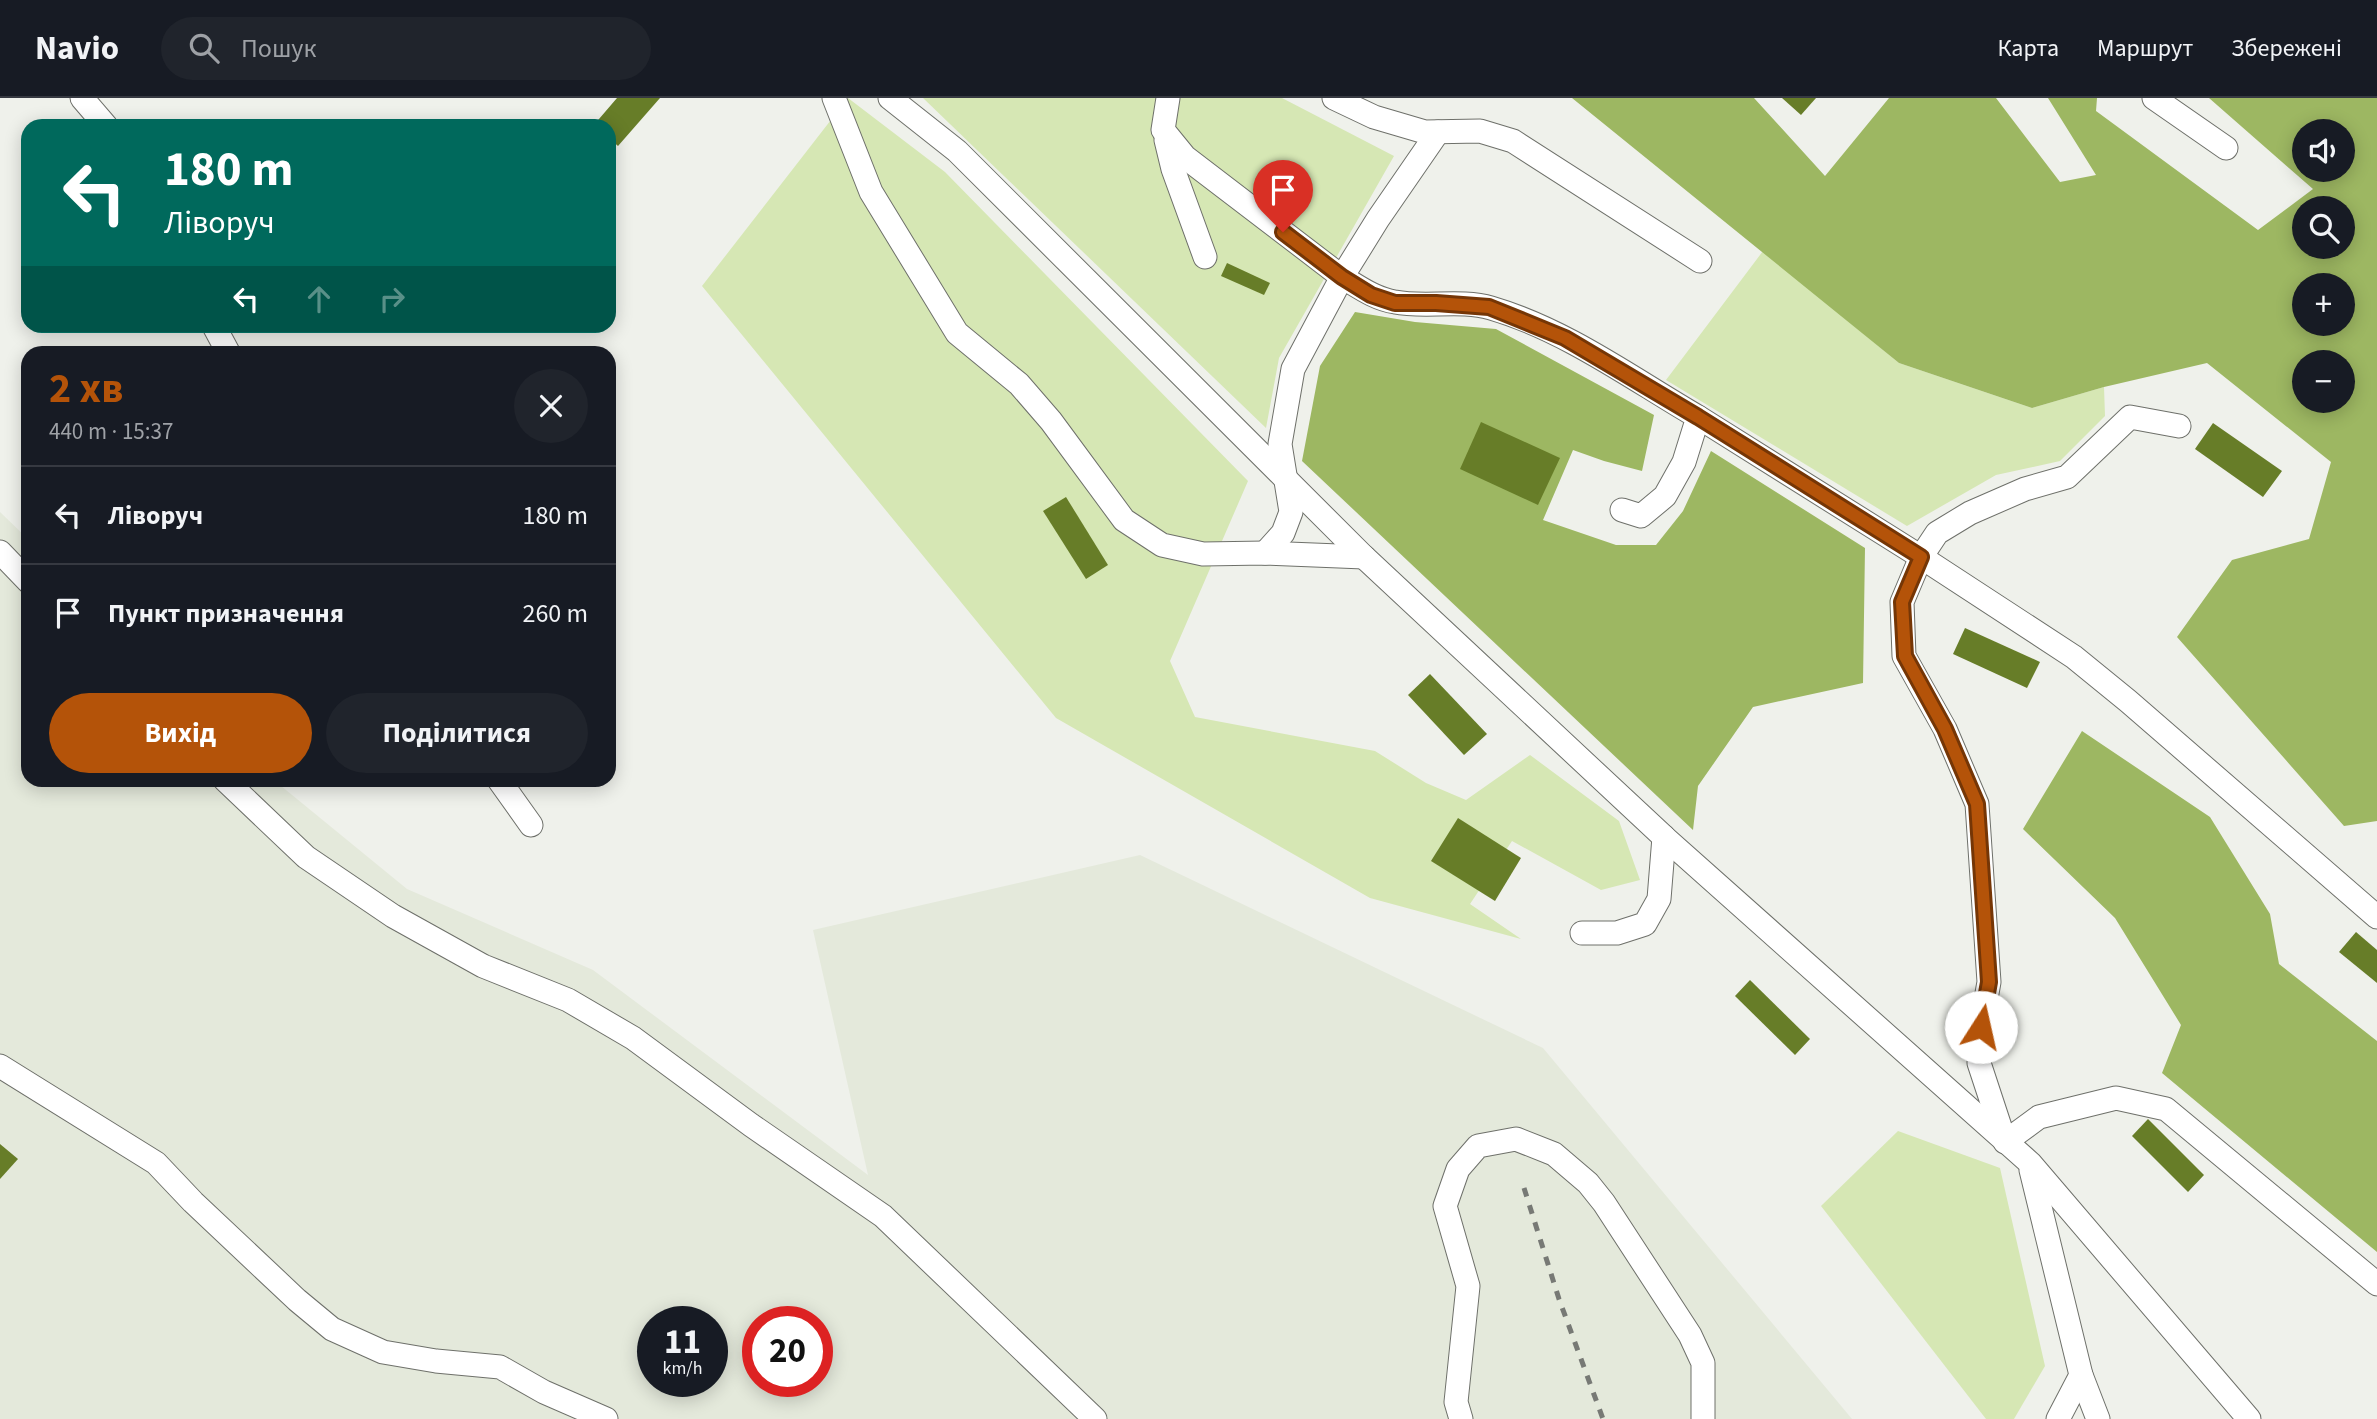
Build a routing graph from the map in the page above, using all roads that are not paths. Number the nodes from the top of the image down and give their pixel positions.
1 (82, 98) edge
2 (834, 98) edge
3 (890, 98) edge
4 (1168, 98) edge
5 (1334, 98) edge
6 (2154, 98) edge
7 (100, 119) edge
8 (1163, 130) junction
9 (1438, 132) junction
10 (2226, 148) dead end
11 (1205, 257) dead end
12 (1700, 261) dead end
13 (1342, 277) junction
14 (1698, 417) junction
15 (2179, 426) dead end
16 (1284, 478) junction
17 (1622, 510) dead end
18 (0, 552) edge
19 (1265, 553) junction
20 (1364, 557) junction
21 (1921, 557) junction
22 (21, 573) edge
23 (232, 787) edge
24 (504, 787) edge
25 (531, 825) dead end
26 (1664, 837) junction
27 (2377, 917) edge
28 (1582, 933) dead end
29 (0, 1066) edge
30 (2006, 1142) junction
31 (2030, 1163) junction
32 (2377, 1284) edge
33 (2081, 1374) junction
34 (606, 1419) edge
35 (1095, 1419) edge
36 (1461, 1419) edge
37 (1703, 1419) edge
38 (2058, 1419) edge
39 (2098, 1419) edge
40 (2249, 1419) edge

1 - 7 lane
2 - 19 lane
3 - 16 lane
4 - 8 lane
5 - 9 lane
6 - 10 lane
8 - 11 lane
8 - 13 lane
9 - 12 lane
9 - 13 lane
13 - 14 lane
13 - 16 lane
14 - 17 lane
14 - 21 lane
15 - 21 lane
16 - 19 lane
16 - 20 lane
18 - 22 lane
19 - 20 lane
20 - 26 lane
21 - 27 lane
21 - 30 lane
23 - 35 lane
24 - 25 lane
26 - 28 lane
26 - 30 lane
29 - 34 lane
30 - 31 lane
30 - 32 lane
31 - 33 lane
31 - 40 lane
33 - 38 lane
33 - 39 lane
36 - 37 lane

